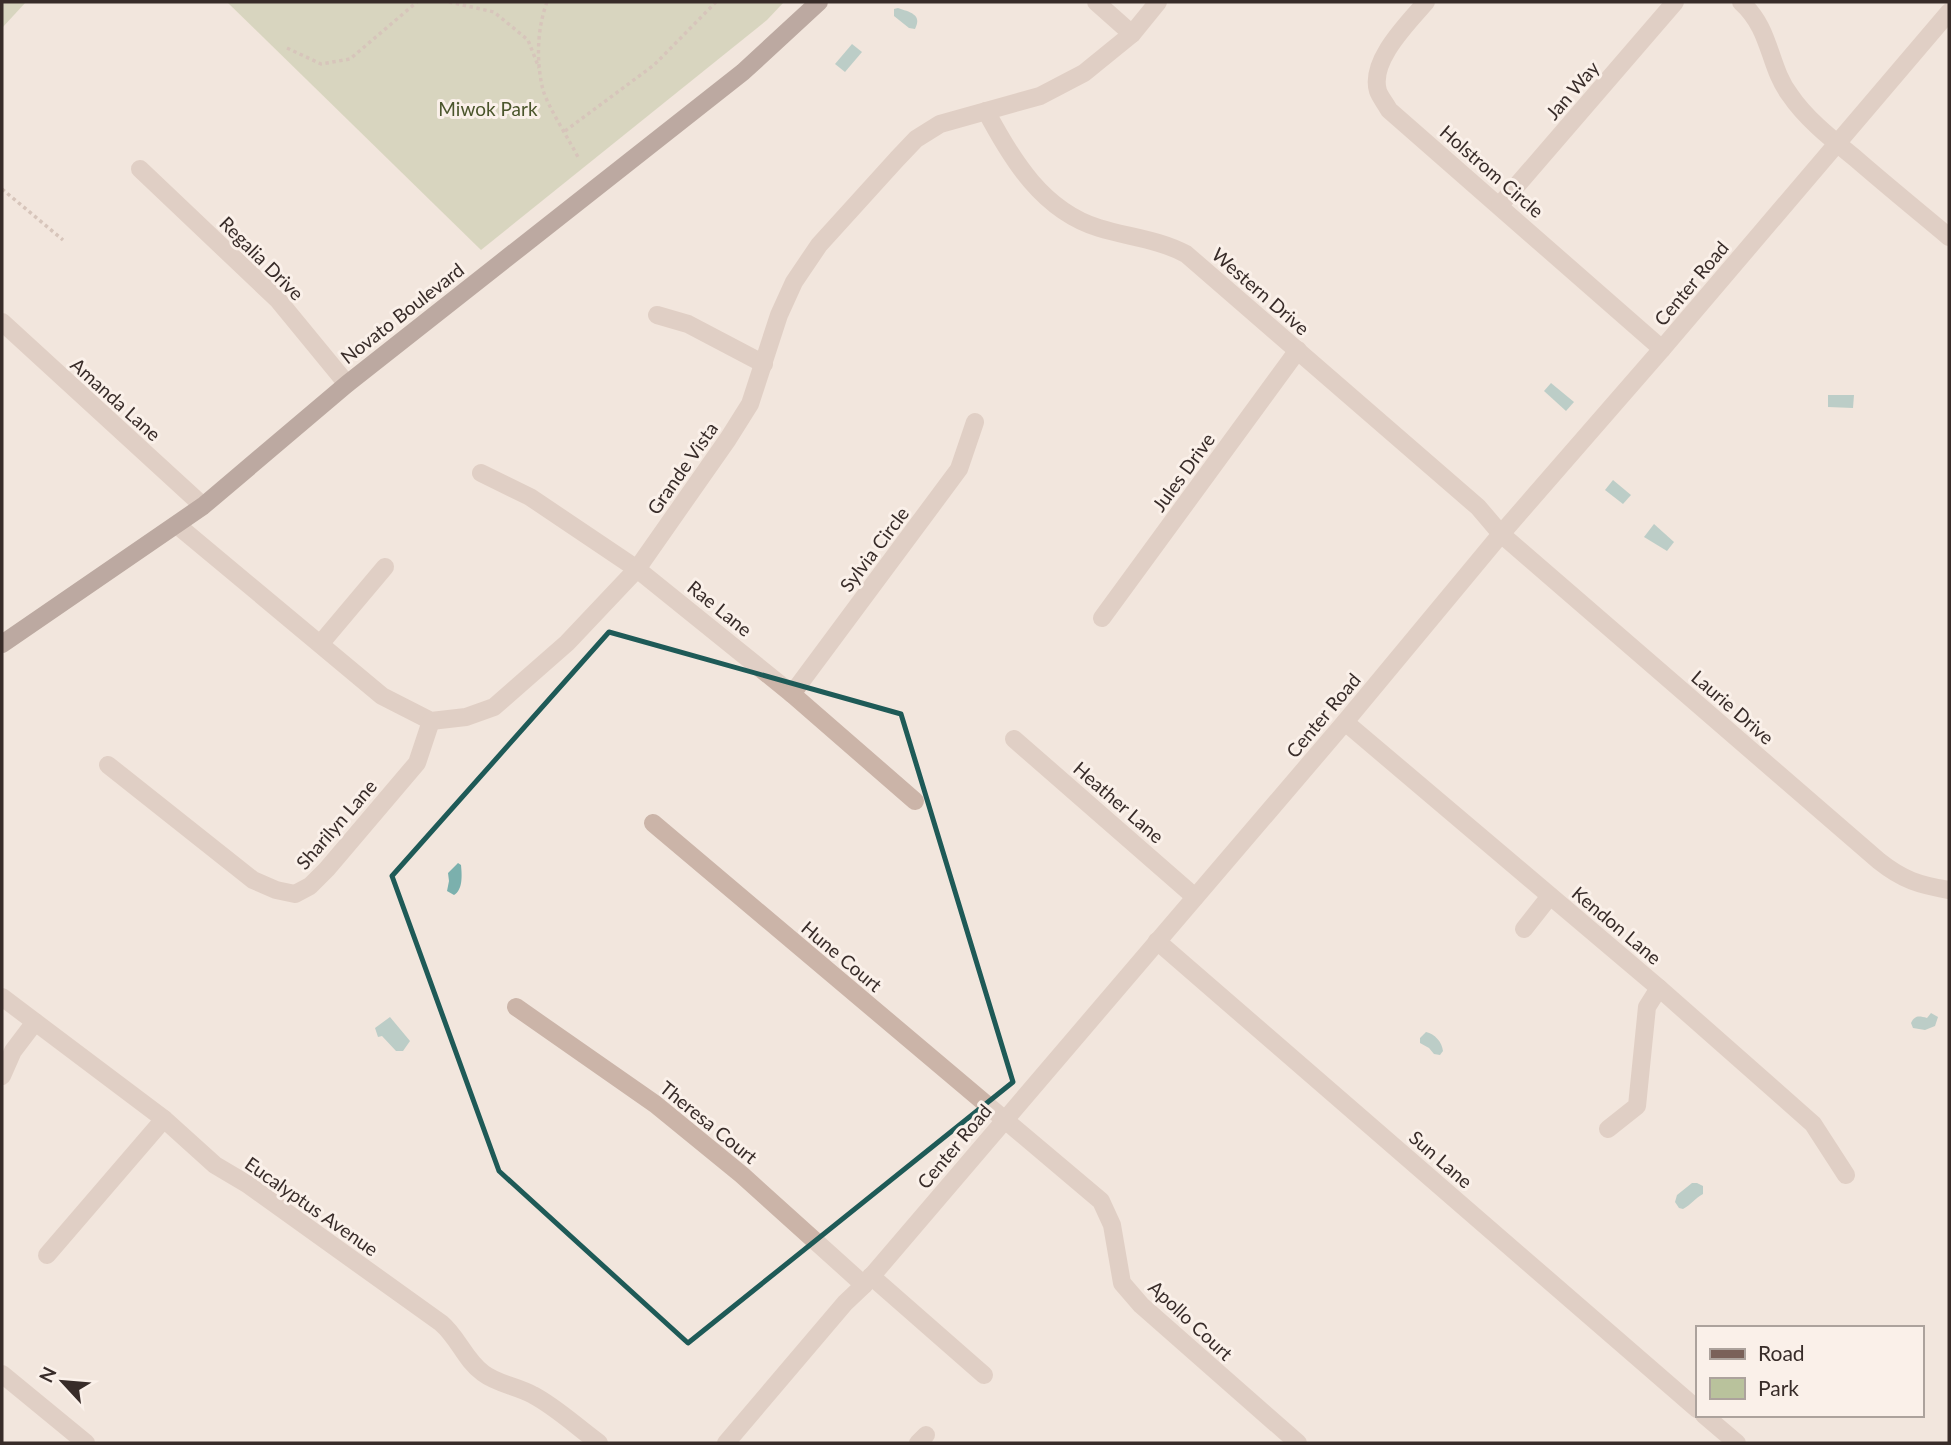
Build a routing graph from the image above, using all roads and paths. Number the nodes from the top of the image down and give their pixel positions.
1 (416, 2) edge
2 (449, 2) edge
3 (547, 2) edge
4 (716, 2) edge
5 (819, 2) edge
6 (1096, 2) edge
7 (1158, 2) edge
8 (1426, 2) edge
9 (1675, 2) edge
10 (1741, 2) edge
11 (1949, 12) edge
12 (1132, 34) junction
13 (287, 48) dead end
14 (541, 72) junction
15 (986, 111) junction
16 (565, 131) junction
17 (1837, 143) junction
18 (579, 159) dead end
19 (140, 169) dead end
20 (2, 189) edge
21 (1500, 205) junction
22 (1949, 237) edge
23 (63, 240) dead end
24 (657, 315) dead end
25 (2, 323) edge
26 (1662, 349) junction
27 (1298, 350) junction
28 (764, 364) junction
29 (346, 384) junction
30 (975, 422) dead end
31 (481, 473) dead end
32 (203, 506) junction
33 (177, 525) junction
34 (1500, 534) junction
35 (385, 567) dead end
36 (637, 569) junction
37 (1102, 618) dead end
38 (321, 643) junction
39 (2, 644) edge
40 (792, 694) junction
41 (431, 721) junction
42 (1345, 722) junction
43 (1014, 739) dead end
44 (108, 765) dead end
45 (915, 801) dead end
46 (653, 823) dead end
47 (1949, 890) edge
48 (1550, 896) junction
49 (1195, 897) junction
50 (1524, 929) dead end
51 (1157, 942) junction
52 (1659, 988) junction
53 (2, 997) edge
54 (516, 1007) dead end
55 (35, 1022) junction
56 (2, 1076) edge
57 (164, 1119) junction
58 (1004, 1119) junction
59 (1608, 1129) dead end
60 (1846, 1175) dead end
61 (47, 1255) dead end
62 (868, 1280) junction
63 (2, 1374) edge
64 (984, 1375) dead end
65 (1696, 1408) edge
66 (1706, 1417) edge
67 (86, 1443) edge
68 (599, 1443) edge
69 (726, 1443) edge
70 (1297, 1443) edge
71 (1737, 1443) edge

1 - 13 path
2 - 14 path
3 - 14 path
4 - 16 path
5 - 29 main road, Novato Boulevard
6 - 12 street
7 - 12 street, Grande Vista
8 - 21 street, Holstrom Circle
9 - 21 street, Jan Way
10 - 17 street
11 - 17 street, Center Road
12 - 15 street, Grande Vista
14 - 16 path
15 - 27 street, Western Drive
15 - 28 street, Grande Vista
16 - 18 path
17 - 22 street
17 - 26 street, Center Road
19 - 29 street, Regalia Drive
20 - 23 path
21 - 26 street, Holstrom Circle
24 - 28 street
25 - 32 street, Amanda Lane
26 - 34 street, Center Road
27 - 34 street, Western Drive
27 - 37 street, Jules Drive
28 - 36 street, Grande Vista
29 - 32 main road, Novato Boulevard
30 - 40 street, Sylvia Circle
31 - 36 street, Rae Lane
32 - 33 main road, Novato Boulevard
33 - 38 street
33 - 39 main road, Novato Boulevard
34 - 42 street, Center Road
34 - 47 street, Laurie Drive
35 - 38 street
36 - 40 street, Rae Lane
36 - 41 street, Grande Vista
38 - 41 street
40 - 45 street, Rae Lane
41 - 44 street, Sharilyn Lane
42 - 48 street, Kendon Lane
42 - 49 street, Center Road
43 - 49 street, Heather Lane
46 - 58 street, Hune Court
48 - 50 street
48 - 52 street, Kendon Lane
49 - 51 street, Center Road
51 - 58 street, Center Road
51 - 65 street, Sun Lane
52 - 59 street
52 - 60 street, Kendon Lane
53 - 55 street, Eucalyptus Avenue
54 - 62 street, Theresa Court
55 - 56 street
55 - 57 street, Eucalyptus Avenue
57 - 61 street
57 - 68 street, Eucalyptus Avenue
58 - 62 street, Center Road
58 - 70 street, Apollo Court
62 - 64 street, Theresa Court
62 - 69 street, Center Road
63 - 67 street
66 - 71 street

